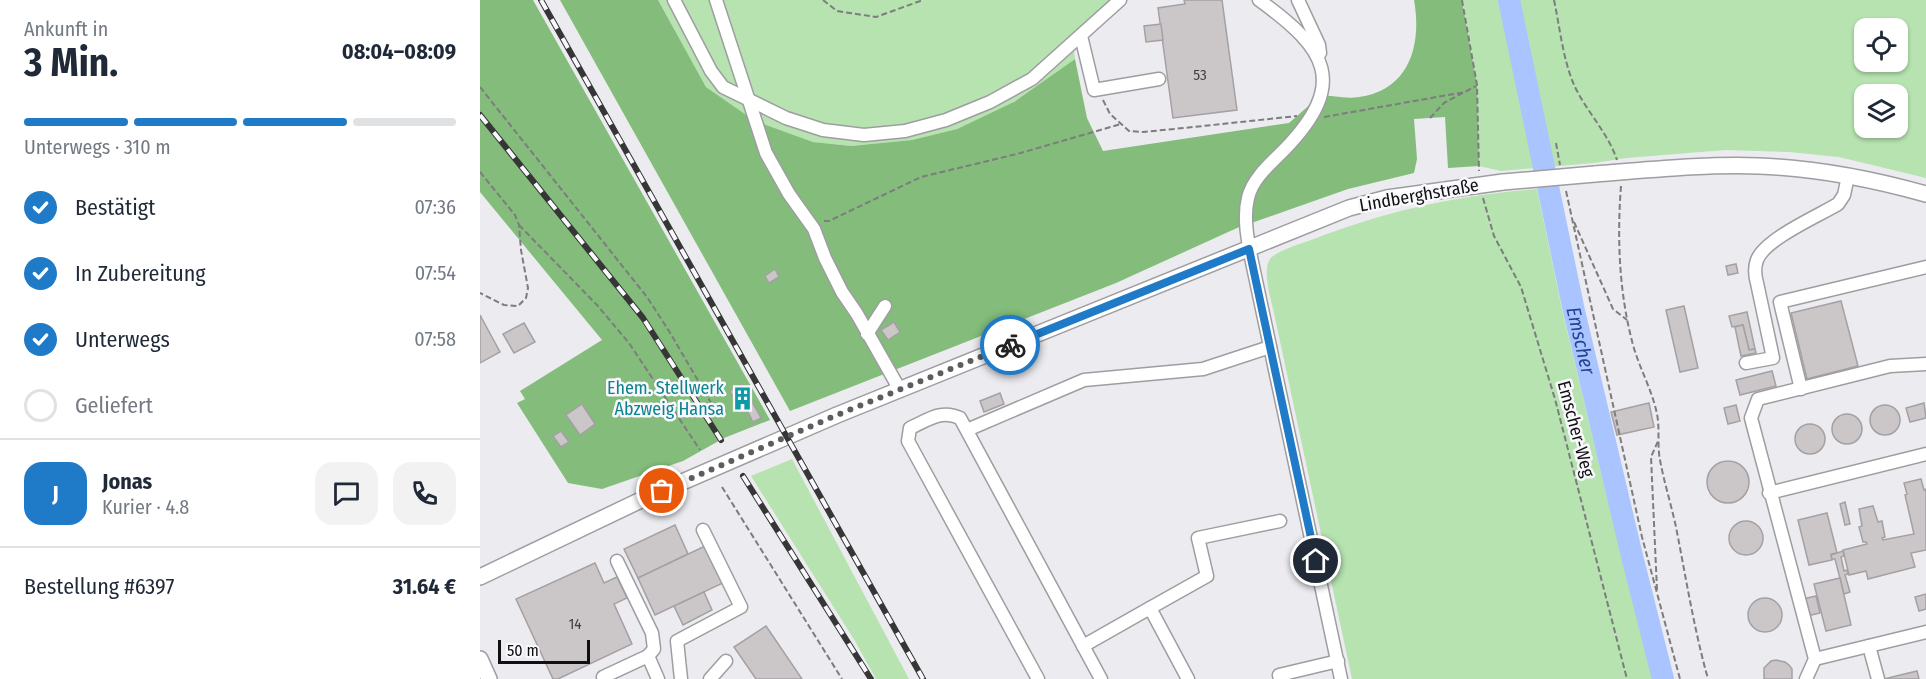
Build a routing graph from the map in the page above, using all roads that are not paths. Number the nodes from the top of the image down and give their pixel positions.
1 (674, 0) edge
2 (716, 0) edge
3 (1120, 0) edge
4 (1259, 0) edge
5 (1298, 0) edge
6 (1081, 36) junction
7 (1323, 69) junction
8 (1159, 79) dead end
9 (747, 99) junction
10 (1848, 176) junction
11 (1926, 194) edge
12 (1249, 249) junction
13 (1926, 267) edge
14 (885, 306) dead end
15 (867, 334) junction
16 (1270, 347) junction
17 (1746, 363) dead end
18 (1926, 364) edge
19 (1801, 389) junction
20 (900, 390) junction
21 (967, 430) junction
22 (1926, 454) edge
23 (1769, 493) junction
24 (1280, 521) dead end
25 (703, 530) dead end
26 (617, 561) dead end
27 (480, 577) edge
28 (1150, 608) junction
29 (1926, 632) edge
30 (1083, 646) junction
31 (1869, 646) junction
32 (648, 656) junction
33 (480, 659) edge
34 (1815, 659) junction
35 (726, 661) dead end
36 (1338, 661) junction
37 (489, 679) edge
38 (604, 679) edge
39 (658, 679) edge
40 (681, 679) edge
41 (710, 679) edge
42 (1038, 679) edge
43 (1101, 679) edge
44 (1188, 679) edge
45 (1280, 679) edge
46 (1341, 679) edge
47 (1806, 679) edge
48 (1878, 679) edge

1 - 9 street
2 - 9 street
3 - 6 street
4 - 7 street
5 - 7 street
6 - 8 street
6 - 9 street
7 - 12 street
9 - 15 street
10 - 11 main road, Lindberghstraße
10 - 12 main road, Lindberghstraße, bridge
10 - 17 street
12 - 16 street
12 - 20 main road, Lindberghstraße
13 - 19 street
14 - 15 street
15 - 20 street
16 - 21 street
16 - 36 street
18 - 19 street
19 - 23 street
20 - 27 main road, Lindberghstraße
21 - 30 street
21 - 42 street
22 - 23 street
23 - 34 street
24 - 28 street
25 - 40 street
26 - 32 street
28 - 30 street
28 - 44 street
29 - 31 street
30 - 43 street
31 - 34 street
31 - 48 street
32 - 38 street
32 - 39 street
33 - 37 main road
34 - 47 street
35 - 41 street
36 - 45 street
36 - 46 street

